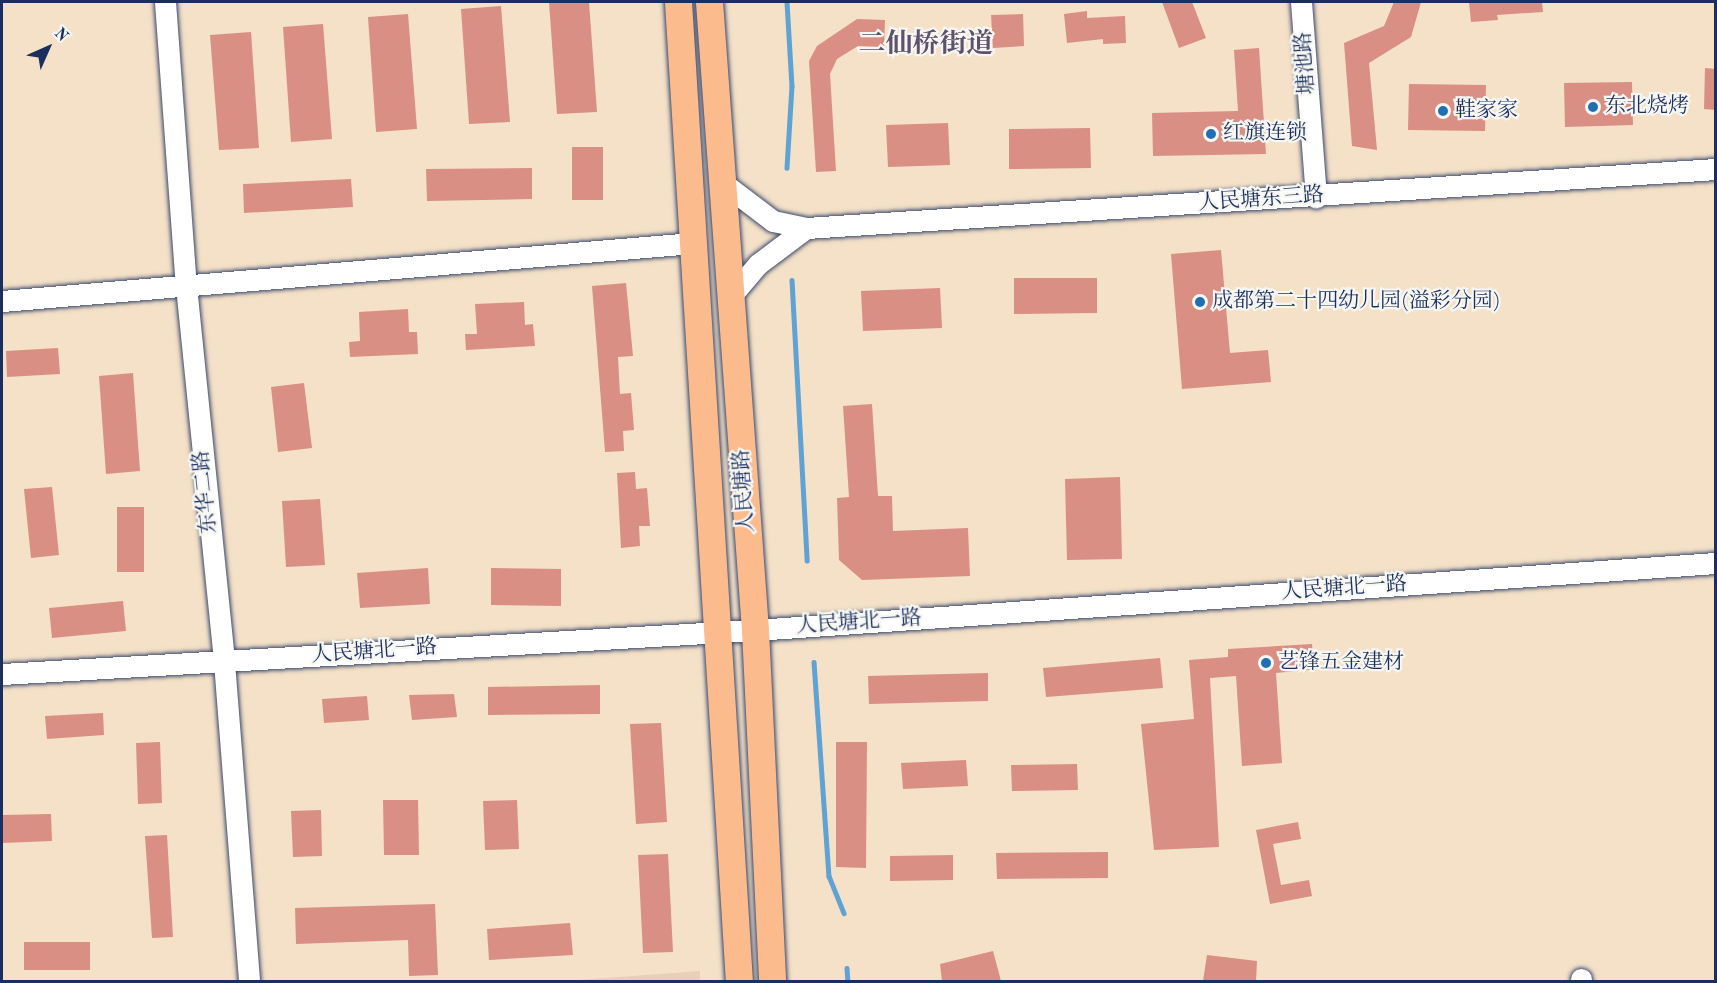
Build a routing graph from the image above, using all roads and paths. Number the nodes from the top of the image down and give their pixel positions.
1 (165, 2) edge
2 (1301, 2) edge
3 (676, 7) edge
4 (714, 8) edge
5 (1716, 169) edge
6 (723, 183) junction
7 (1316, 197) junction
8 (806, 228) junction
9 (693, 243) junction
10 (186, 286) junction
11 (731, 296) junction
12 (2, 301) edge
13 (1716, 563) edge
14 (718, 630) junction
15 (755, 630) junction
16 (224, 662) junction
17 (2, 674) edge
18 (249, 981) edge
19 (739, 981) edge
20 (772, 981) edge

1 - 10 street, 东华二路
2 - 7 street, 塘池路
3 - 9 main road, 人民塘路
4 - 6 main road, 人民塘路
5 - 7 street, 人民塘东三路
6 - 8 street, 人民塘东三路
6 - 11 main road, 人民塘路
7 - 8 street, 人民塘东三路
8 - 11 street
9 - 10 street
9 - 14 main road, 人民塘路
10 - 12 street
10 - 16 street, 东华二路
11 - 15 main road, 人民塘路
13 - 15 street, 人民塘北一路
14 - 15 street, 人民塘北一路
14 - 16 street, 人民塘北一路
14 - 19 main road, 人民塘路
15 - 20 main road, 人民塘路
16 - 17 street, 人民塘北一路
16 - 18 street, 东华二路

